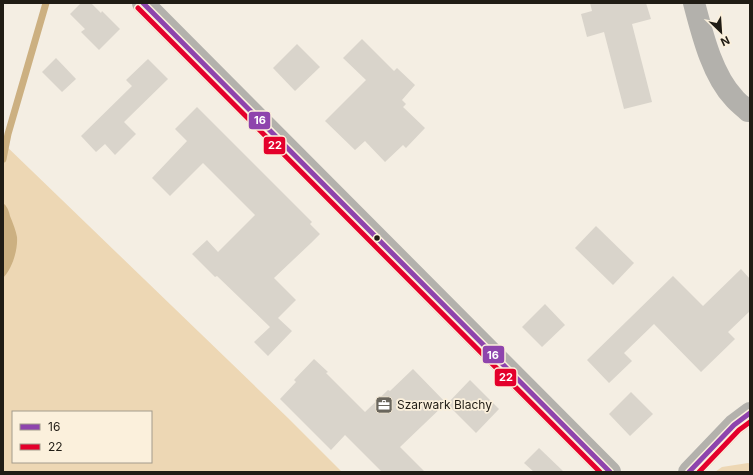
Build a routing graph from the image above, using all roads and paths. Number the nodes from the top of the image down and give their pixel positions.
1 (143, 3) edge
2 (694, 3) edge
3 (750, 111) edge
4 (745, 424) edge
5 (610, 472) edge
6 (688, 472) edge

1 - 5 street
2 - 3 street
4 - 6 street

